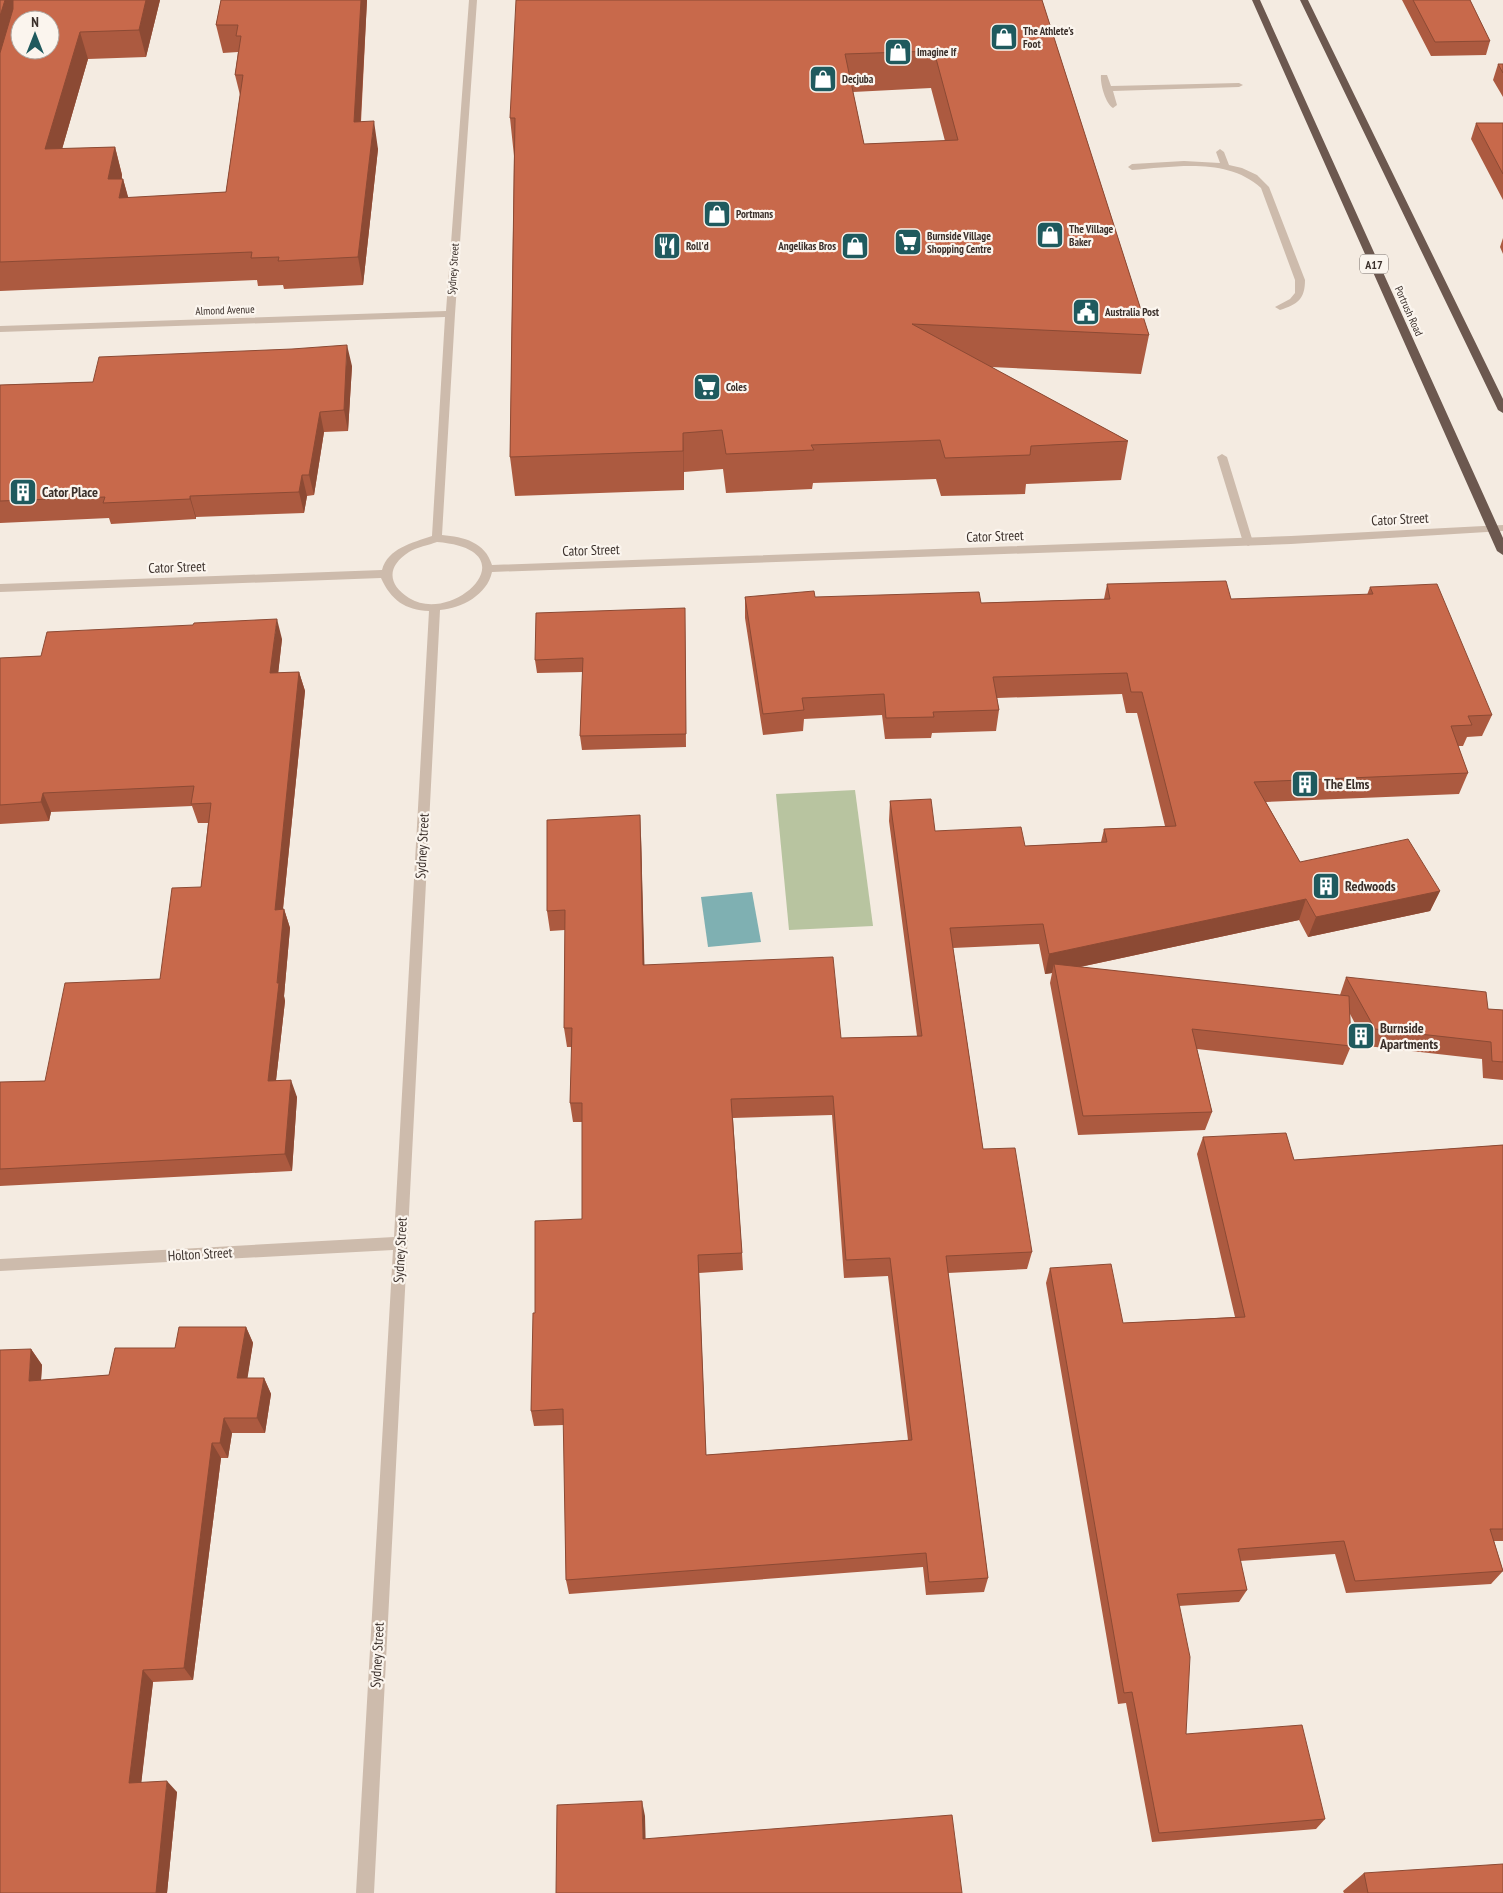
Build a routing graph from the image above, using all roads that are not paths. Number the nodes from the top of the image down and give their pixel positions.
1 (473, 0) edge
2 (1256, 0) edge
3 (1304, 0) edge
4 (1104, 77) dead end
5 (1239, 85) dead end
6 (1107, 89) junction
7 (1113, 105) dead end
8 (1220, 152) dead end
9 (1132, 166) dead end
10 (1225, 166) junction
11 (1280, 307) dead end
12 (450, 314) junction
13 (0, 330) edge
14 (1503, 410) edge
15 (1222, 457) dead end
16 (1498, 528) edge
17 (437, 538) junction
18 (1248, 542) junction
19 (1503, 550) edge
20 (489, 569) junction
21 (386, 574) junction
22 (0, 588) edge
23 (435, 608) junction
24 (401, 1242) junction
25 (0, 1265) edge
26 (365, 1893) edge

1 - 12 street, Sydney Street
2 - 16 highway, Portrush Road / A17
3 - 14 highway
4 - 6 street
5 - 6 street
6 - 7 street
8 - 10 street
9 - 10 street
10 - 11 street
12 - 13 street, Almond Avenue
12 - 17 street, Sydney Street
15 - 18 street
16 - 18 street, Cator Street
16 - 19 highway, Portrush Road / A17
17 - 20 street
17 - 21 street
18 - 20 street, Cator Street
20 - 23 street
21 - 22 street, Cator Street
21 - 23 street
23 - 24 street, Sydney Street
24 - 25 street, Holton Street
24 - 26 street, Sydney Street

